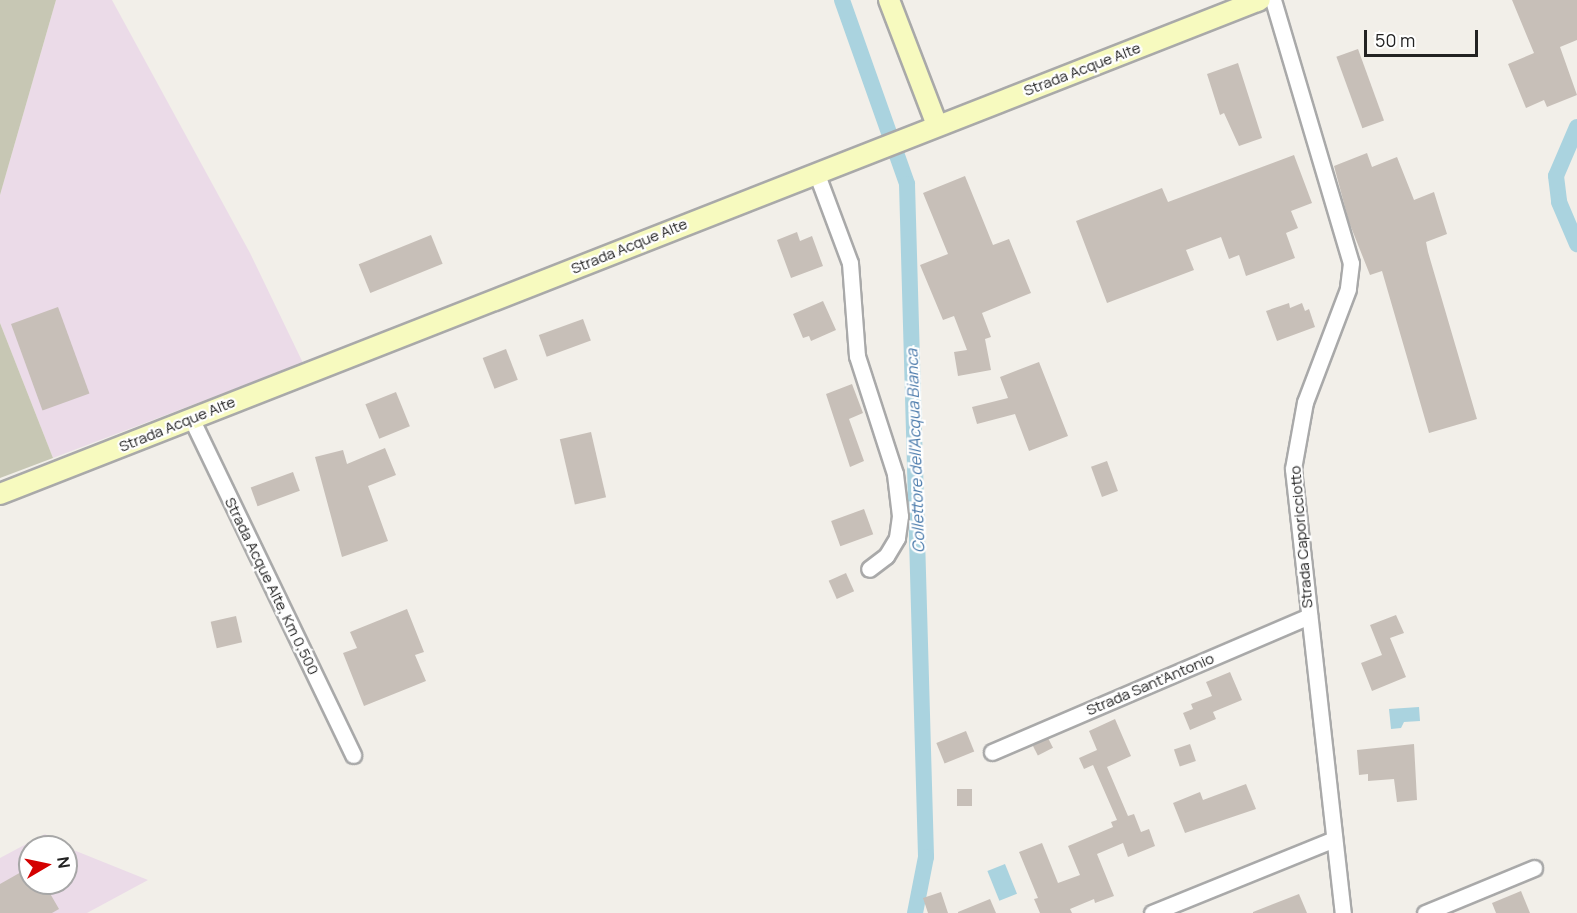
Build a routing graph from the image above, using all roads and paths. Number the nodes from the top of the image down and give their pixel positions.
1 (889, 0) edge
2 (1260, 0) edge
3 (1273, 0) edge
4 (937, 125) junction
5 (816, 172) junction
6 (191, 418) junction
7 (0, 494) edge
8 (869, 568) dead end
9 (1308, 616) junction
10 (992, 752) dead end
11 (353, 755) dead end
12 (1334, 839) junction
13 (1533, 868) dead end
14 (1152, 913) edge
15 (1343, 913) edge
16 (1425, 913) edge

1 - 4 main road
2 - 4 main road, Strada Acque Alte
3 - 9 street, Strada Caporicciotto
4 - 5 main road, Strada Acque Alte
5 - 6 main road, Strada Acque Alte
5 - 8 street
6 - 7 main road, Strada Acque Alte
6 - 11 street, Strada Acque Alte, Km 0,500
9 - 10 street, Strada Sant'Antonio
9 - 12 street, Strada Caporicciotto
12 - 14 street
12 - 15 street, Strada Caporicciotto
13 - 16 street

